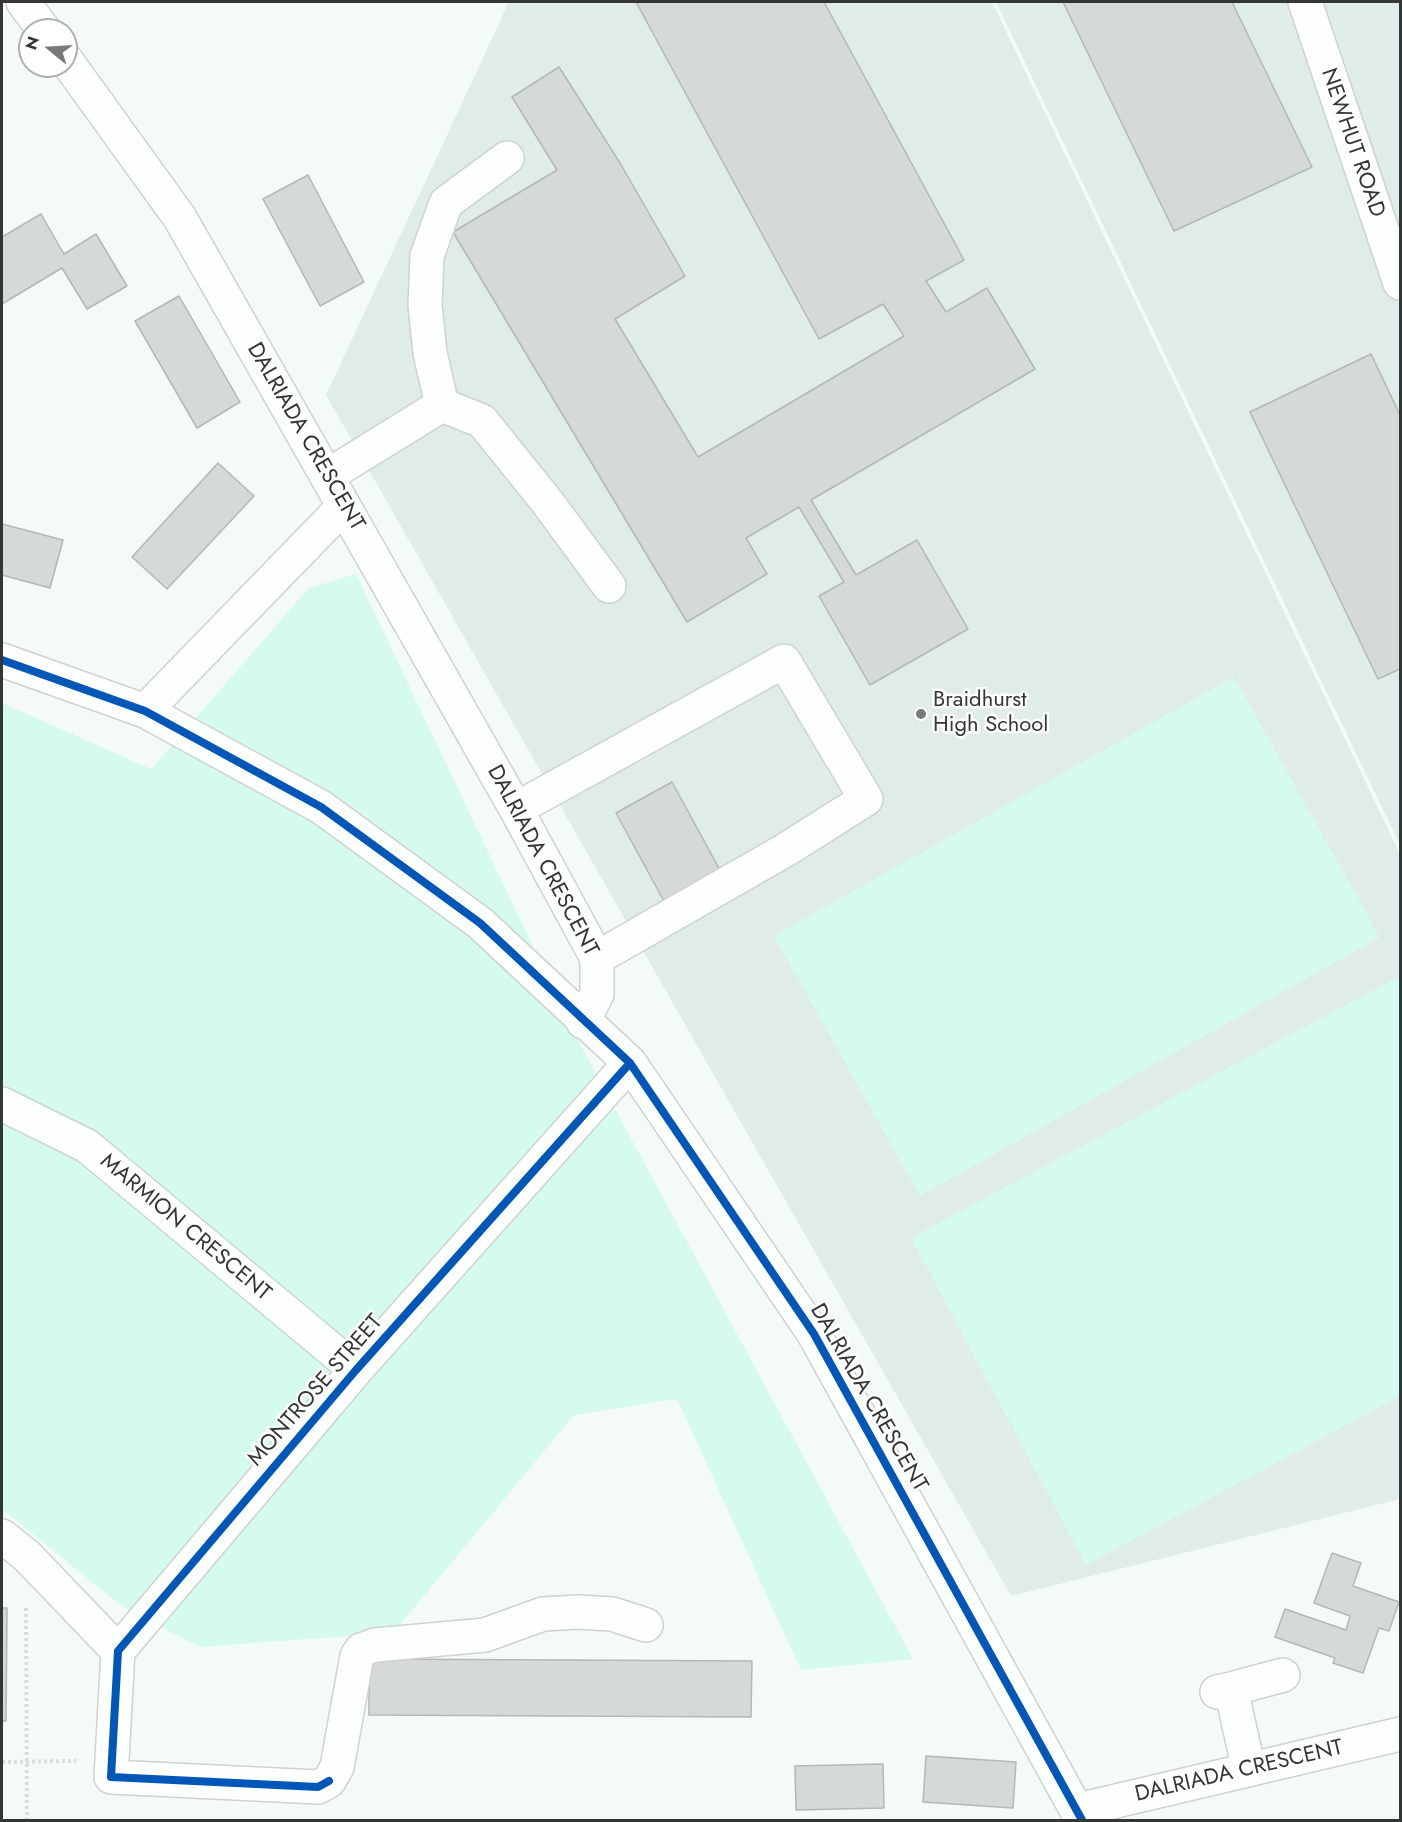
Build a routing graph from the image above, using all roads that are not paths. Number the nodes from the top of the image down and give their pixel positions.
1 (23, 2) edge
2 (1305, 2) edge
3 (35, 18) edge
4 (78, 77) edge
5 (507, 158) dead end
6 (1401, 283) edge
7 (442, 405) junction
8 (327, 476) junction
9 (344, 506) junction
10 (609, 586) dead end
11 (2, 660) edge
12 (145, 711) junction
13 (516, 809) junction
14 (597, 958) junction
15 (583, 1022) junction
16 (630, 1063) junction
17 (2, 1104) edge
18 (356, 1370) junction
19 (2, 1536) edge
20 (646, 1625) dead end
21 (118, 1651) junction
22 (1283, 1675) dead end
23 (1401, 1734) edge
24 (1249, 1770) junction
25 (1080, 1815) edge

1 - 3 street
2 - 6 street, NEWHUT ROAD
4 - 8 street, DALRIADA CRESCENT
5 - 7 street
7 - 8 street
7 - 10 street
8 - 9 street, DALRIADA CRESCENT
9 - 12 street
9 - 13 street, DALRIADA CRESCENT
11 - 12 street
12 - 15 street
13 - 14 street, DALRIADA CRESCENT
13 - 14 street
14 - 15 street, DALRIADA CRESCENT
15 - 16 street, DALRIADA CRESCENT
16 - 18 street, MONTROSE STREET
16 - 25 street, DALRIADA CRESCENT
17 - 18 street, MARMION CRESCENT
18 - 21 street, MONTROSE STREET
19 - 21 street
20 - 21 street
22 - 24 street
23 - 24 street, DALRIADA CRESCENT
24 - 25 street, DALRIADA CRESCENT

